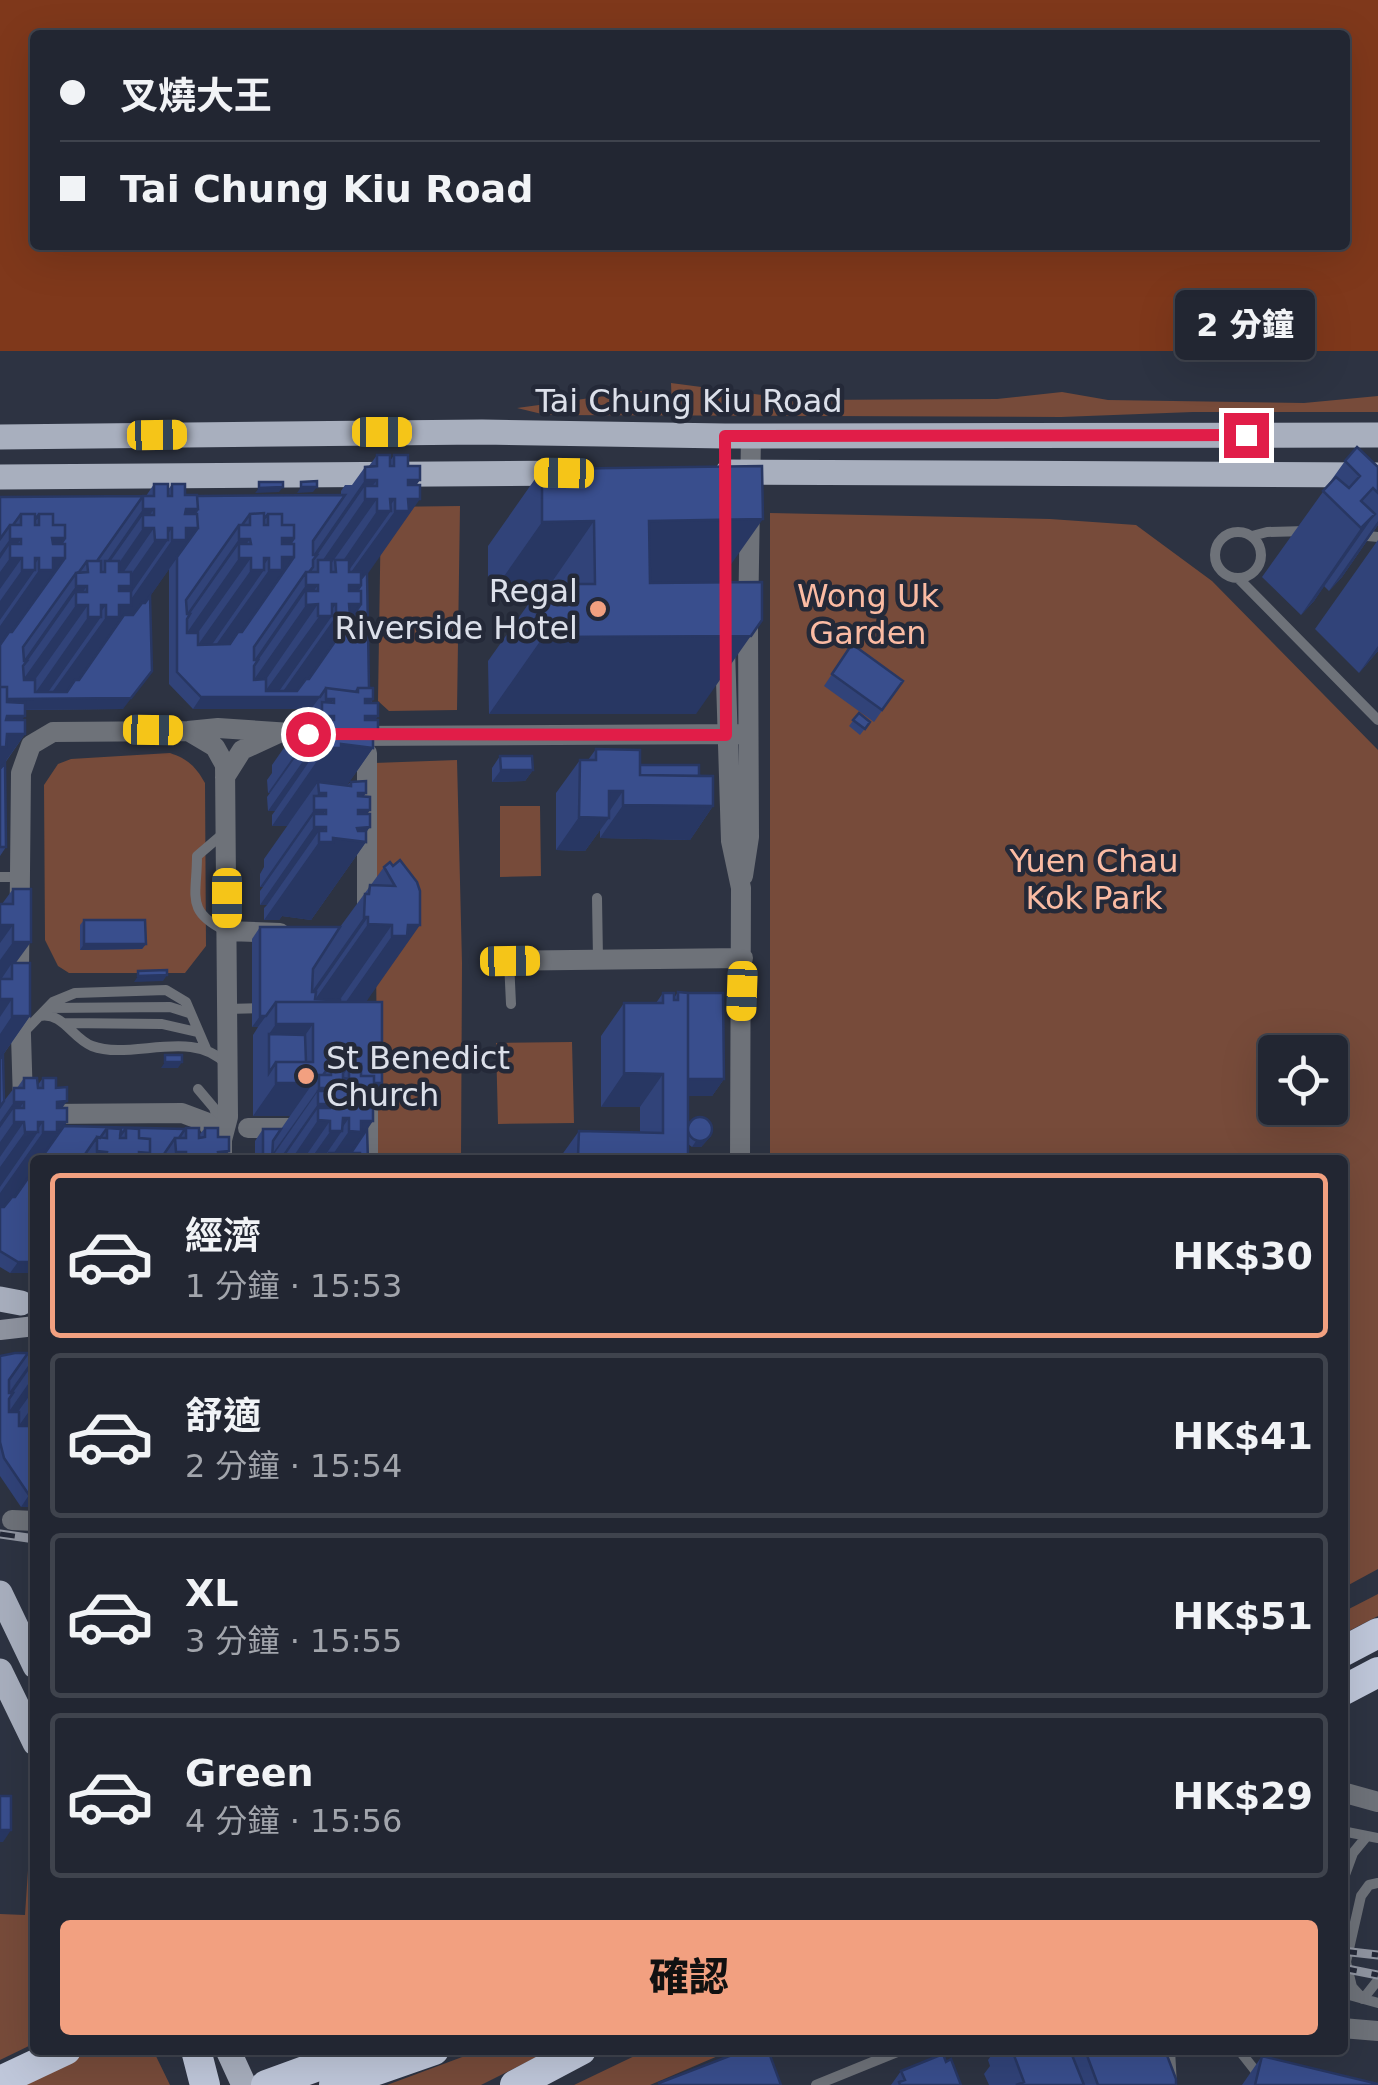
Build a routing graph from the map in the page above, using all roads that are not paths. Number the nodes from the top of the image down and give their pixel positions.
1 (1378, 435) edge
2 (725, 436) junction
3 (751, 436) junction
4 (0, 437) edge
5 (752, 472) junction
6 (604, 473) edge
7 (1378, 474) edge
8 (0, 477) edge
9 (716, 478) joint
10 (1295, 530) junction
11 (1325, 532) edge
12 (1340, 534) edge
13 (1252, 536) junction
14 (1378, 537) edge
15 (1313, 539) dead end
16 (1239, 579) junction
17 (725, 627) edge
18 (1378, 720) edge
19 (188, 731) junction
20 (279, 733) junction
21 (748, 734) junction
22 (726, 735) junction
23 (367, 752) edge
24 (225, 777) junction
25 (226, 832) junction
26 (10, 878) edge
27 (740, 888) junction
28 (597, 898) dead end
29 (10, 913) edge
30 (227, 931) junction
31 (296, 933) edge
32 (349, 934) dead end
33 (742, 958) junction
34 (598, 959) junction
35 (502, 961) joint
36 (512, 1004) dead end
37 (267, 1008) edge
38 (226, 1009) junction
39 (35, 1019) junction
40 (63, 1023) junction
41 (197, 1032) junction
42 (20, 1042) junction
43 (207, 1051) junction
44 (228, 1066) junction
45 (368, 1078) edge
46 (198, 1089) dead end
47 (248, 1128) dead end
48 (351, 1129) junction
49 (222, 1150) edge
50 (365, 1155) edge
51 (740, 1155) edge
52 (30, 1327) edge
53 (0, 1330) edge
54 (12, 1520) dead end
55 (30, 1521) edge
56 (0, 1593) edge
57 (1378, 1634) edge
58 (1348, 1649) edge
59 (30, 1656) edge
60 (0, 1671) edge
61 (1378, 1672) edge
62 (1348, 1687) edge
63 (30, 1734) edge
64 (1348, 1794) edge
65 (1378, 1802) edge
66 (1348, 1832) edge
67 (1373, 1837) edge
68 (1348, 1866) edge
69 (1378, 1882) edge
70 (1348, 1953) edge
71 (1348, 1970) edge
72 (1378, 1980) edge
73 (1348, 1995) edge
74 (1363, 1999) junction
75 (1378, 2003) edge
76 (1348, 2028) edge
77 (1378, 2031) edge
78 (55, 2055) edge
79 (183, 2055) edge
80 (197, 2055) edge
81 (230, 2055) edge
82 (355, 2055) edge
83 (413, 2055) edge
84 (572, 2055) edge
85 (890, 2055) edge
86 (1170, 2055) edge
87 (1242, 2055) edge
88 (324, 2076) edge
89 (0, 2081) edge
90 (1272, 2083) edge
91 (202, 2085) edge
92 (244, 2085) edge
93 (266, 2085) edge
94 (515, 2085) edge
95 (816, 2085) edge
96 (1172, 2085) edge

1 - 3 main road, Tai Chung Kiu Road
2 - 3 main road, Tai Chung Kiu Road
2 - 4 main road, Tai Chung Kiu Road
2 - 9 street
3 - 5 street
5 - 7 main road
5 - 9 main road
5 - 21 street
6 - 8 main road
10 - 11 lane
10 - 13 lane
10 - 15 lane
12 - 14 lane
13 - 16 lane
13 - 16 lane
16 - 18 lane
17 - 22 street
19 - 20 street
19 - 24 street
19 - 26 street
20 - 22 street
20 - 24 street
21 - 22 street
21 - 27 street
22 - 27 street
23 - 32 street
24 - 25 street
25 - 30 street
25 - 30 lane
26 - 29 street
27 - 33 street
28 - 34 lane
29 - 42 street
30 - 31 street
30 - 38 street
33 - 34 street
33 - 51 street
34 - 35 street
35 - 36 lane
37 - 38 lane
38 - 44 street
39 - 40 lane
39 - 41 lane
39 - 42 lane
40 - 41 lane
40 - 43 lane
41 - 43 lane
42 - 49 street
43 - 44 lane
44 - 49 street
45 - 48 street
46 - 49 lane
47 - 48 street
48 - 50 street
52 - 53 street
54 - 55 street
56 - 59 main road
57 - 58 highway
60 - 63 main road
61 - 62 highway
64 - 65 street
66 - 67 lane
67 - 68 lane
69 - 70 lane
71 - 74 lane
72 - 74 lane
73 - 74 lane
74 - 75 lane
76 - 77 street
78 - 89 highway
79 - 91 main road
80 - 91 highway
81 - 92 main road
82 - 88 highway
83 - 88 highway
84 - 94 highway
85 - 95 lane
86 - 96 lane
87 - 90 lane
88 - 93 highway

